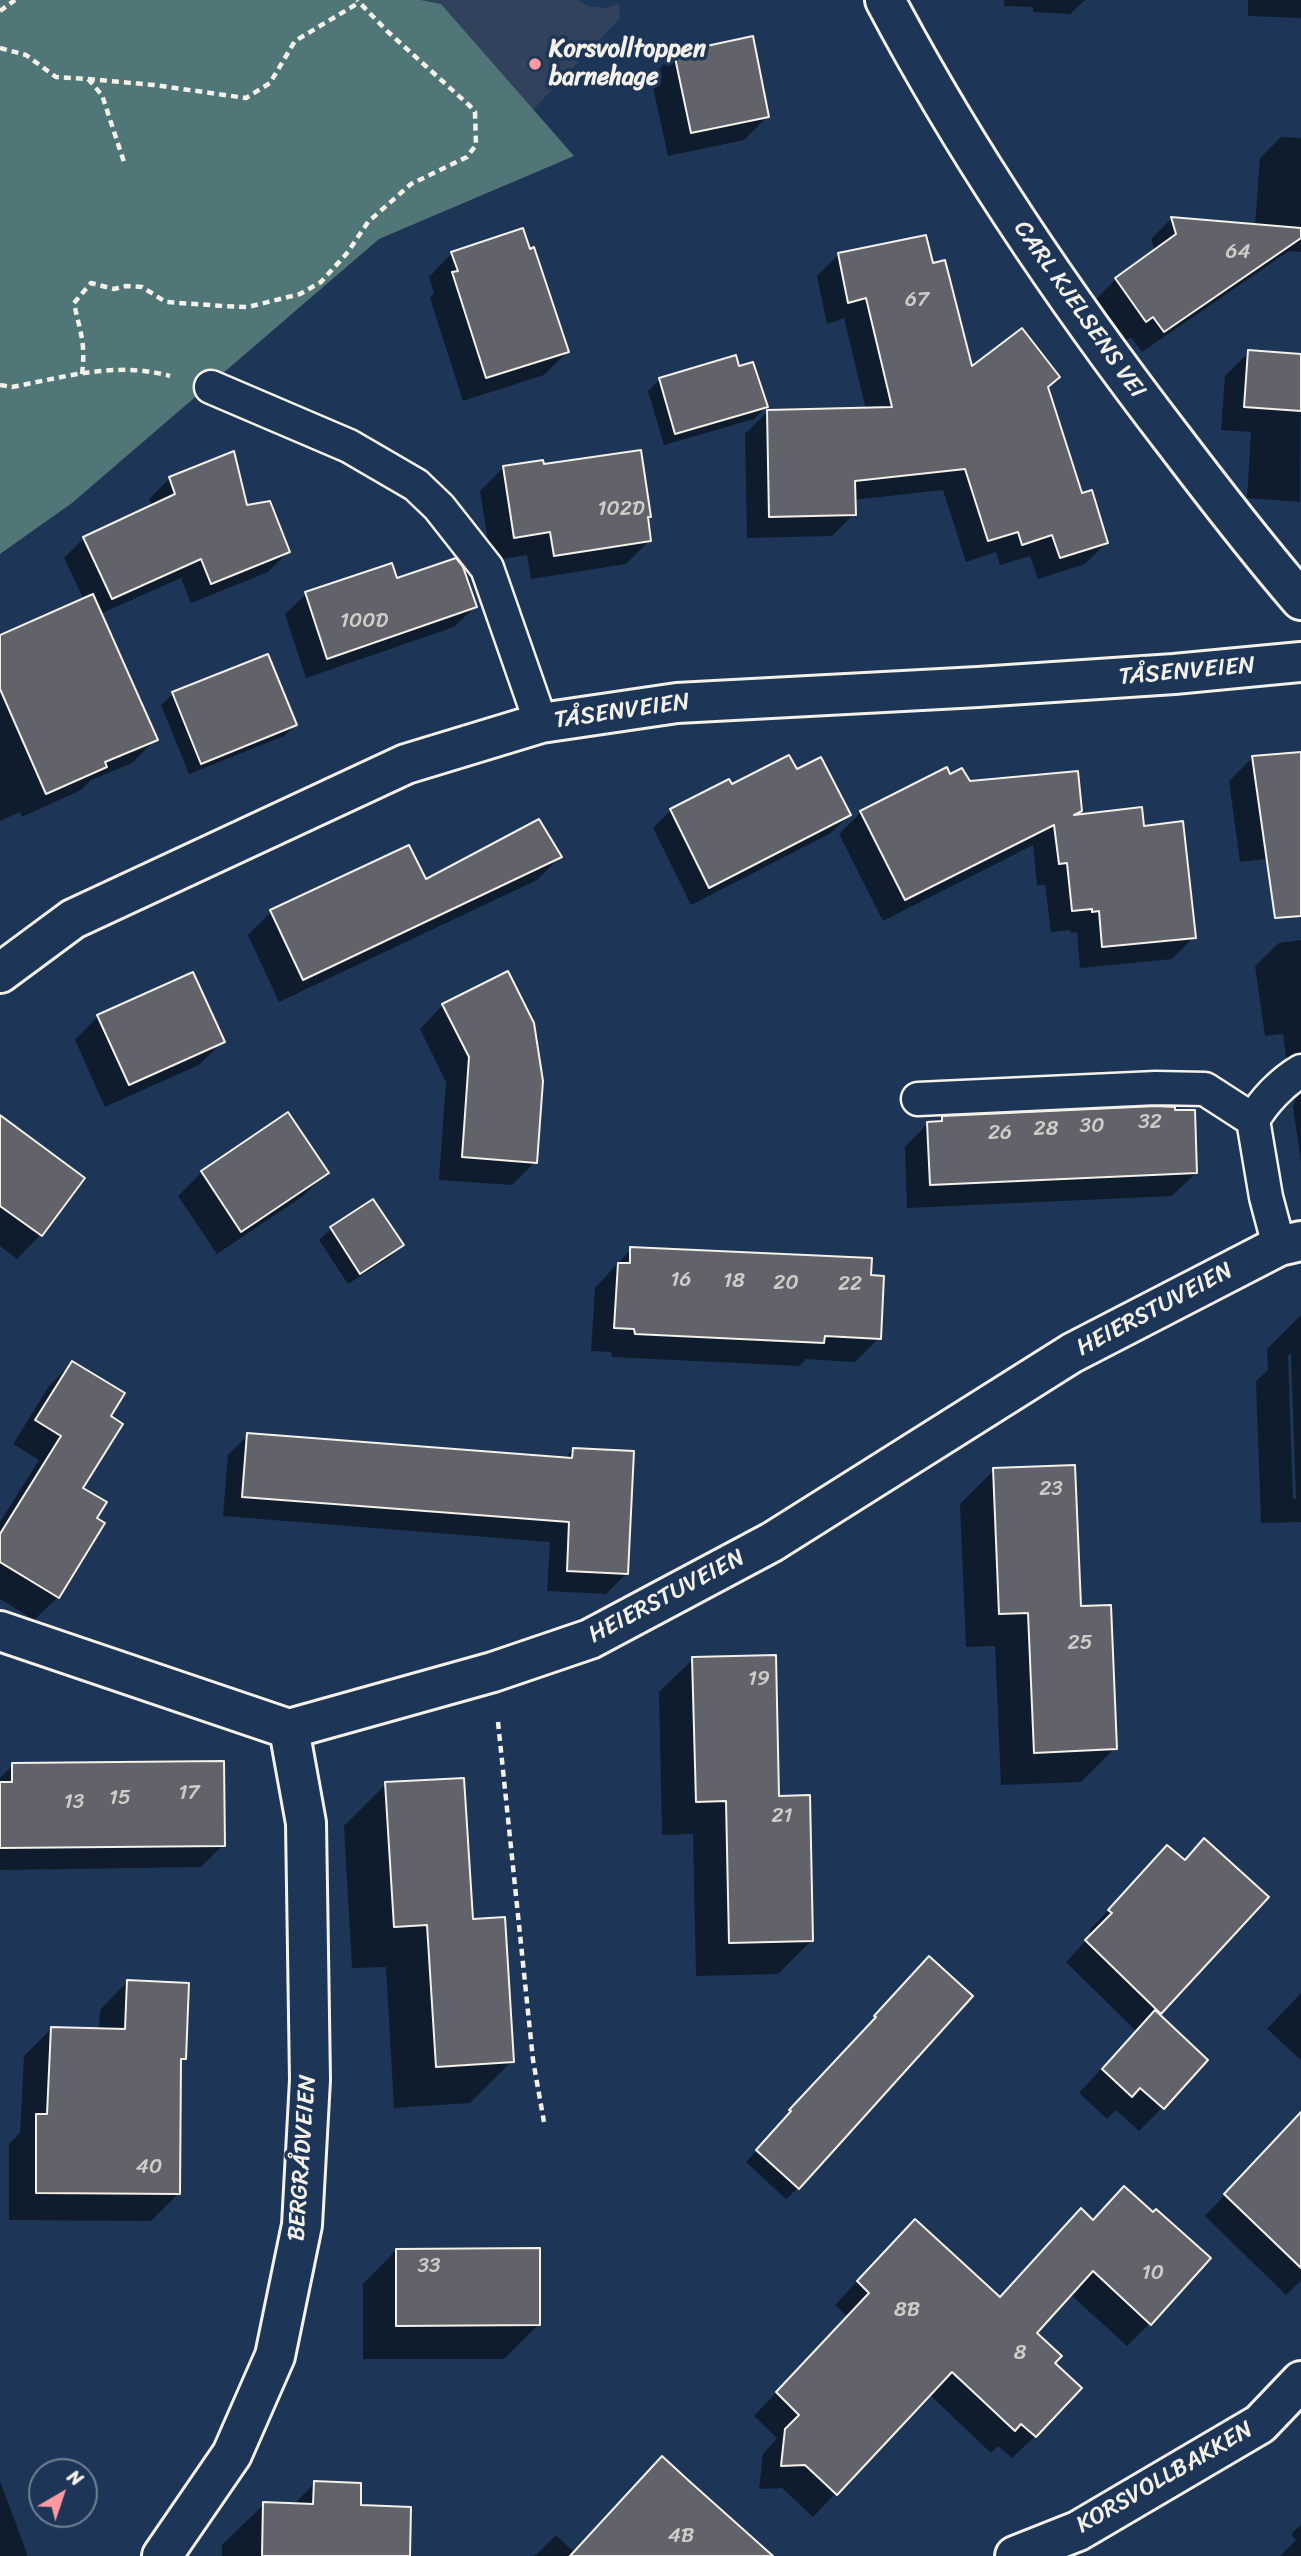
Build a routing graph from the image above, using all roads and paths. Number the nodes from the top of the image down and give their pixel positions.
1 (15, 0) edge
2 (885, 0) edge
3 (358, 1) edge
4 (0, 11) edge
5 (0, 48) edge
6 (88, 79) junction
7 (124, 162) dead end
8 (82, 374) junction
9 (0, 385) edge
10 (211, 387) joint
11 (1301, 600) edge
12 (1301, 662) edge
13 (541, 723) junction
14 (0, 973) edge
15 (1301, 1071) edge
16 (919, 1099) dead end
17 (1253, 1120) junction
18 (1290, 1244) edge
19 (0, 1631) edge
20 (493, 1672) junction
21 (289, 1729) junction
22 (544, 2122) dead end
23 (1301, 2381) edge
24 (162, 2556) edge
25 (1015, 2556) edge

1 - 4 path
2 - 11 street, CARL KJELSENS VEI
3 - 6 path
3 - 8 path
5 - 6 path
6 - 7 path
8 - 9 path
8 - 10 path
10 - 13 lane
12 - 13 street, TÅSENVEIEN
13 - 14 street, TÅSENVEIEN
15 - 17 lane
16 - 17 lane
17 - 18 lane, HEIERSTUVEIEN
18 - 20 street, HEIERSTUVEIEN
19 - 21 street
20 - 21 street, HEIERSTUVEIEN
20 - 22 path
21 - 24 street, BERGRÅDVEIEN
23 - 25 street, KORSVOLLBAKKEN

